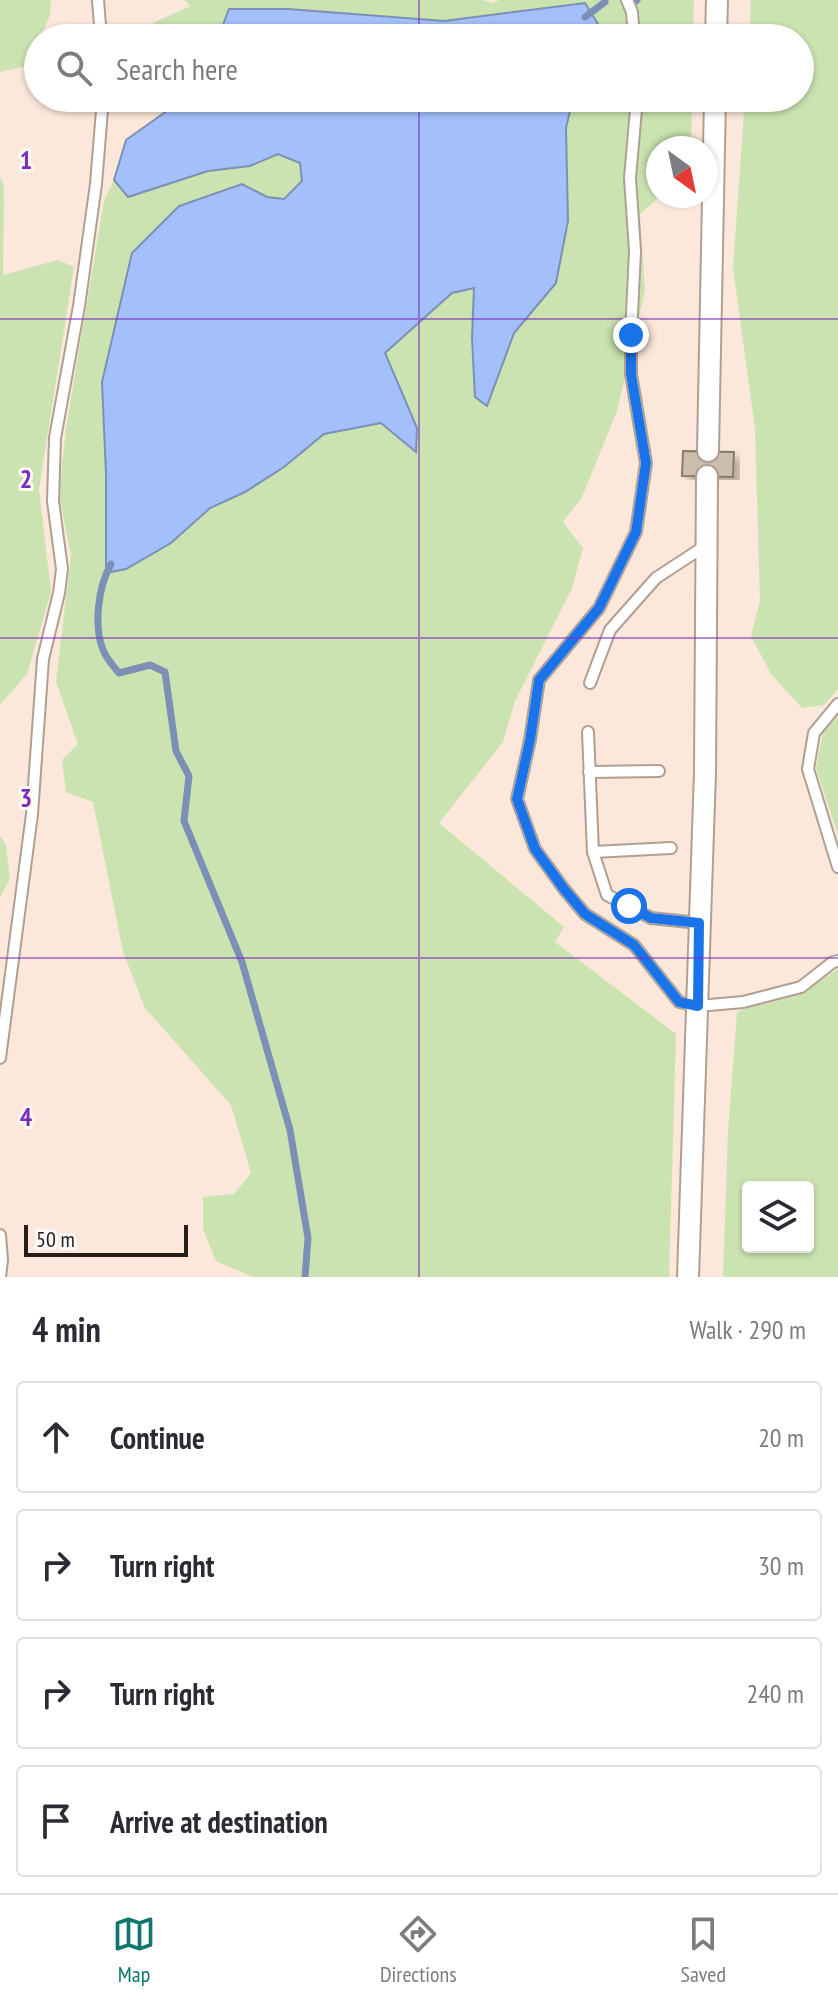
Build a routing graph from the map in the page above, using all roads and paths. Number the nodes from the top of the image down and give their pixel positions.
1 (98, 0) edge
2 (627, 0) edge
3 (717, 0) edge
4 (100, 24) edge
5 (633, 24) edge
6 (716, 24) edge
7 (102, 112) edge
8 (636, 112) edge
9 (715, 112) edge
10 (708, 451) dead end
11 (707, 476) dead end
12 (707, 545) junction
13 (590, 683) dead end
14 (838, 704) edge
15 (588, 732) dead end
16 (659, 771) dead end
17 (589, 772) junction
18 (671, 848) dead end
19 (593, 852) junction
20 (838, 867) edge
21 (699, 923) junction
22 (838, 961) edge
23 (698, 1006) junction
24 (0, 1058) edge
25 (0, 1235) edge
26 (0, 1277) edge
27 (688, 1277) edge

1 - 4 lane
2 - 5 lane
3 - 6 street
7 - 24 lane
8 - 23 lane
9 - 10 street
11 - 12 street
12 - 13 lane
12 - 21 street
14 - 20 lane
15 - 17 lane
16 - 17 lane
17 - 19 lane
18 - 19 lane
19 - 21 lane
21 - 23 street
22 - 23 lane
23 - 27 street
25 - 26 lane

